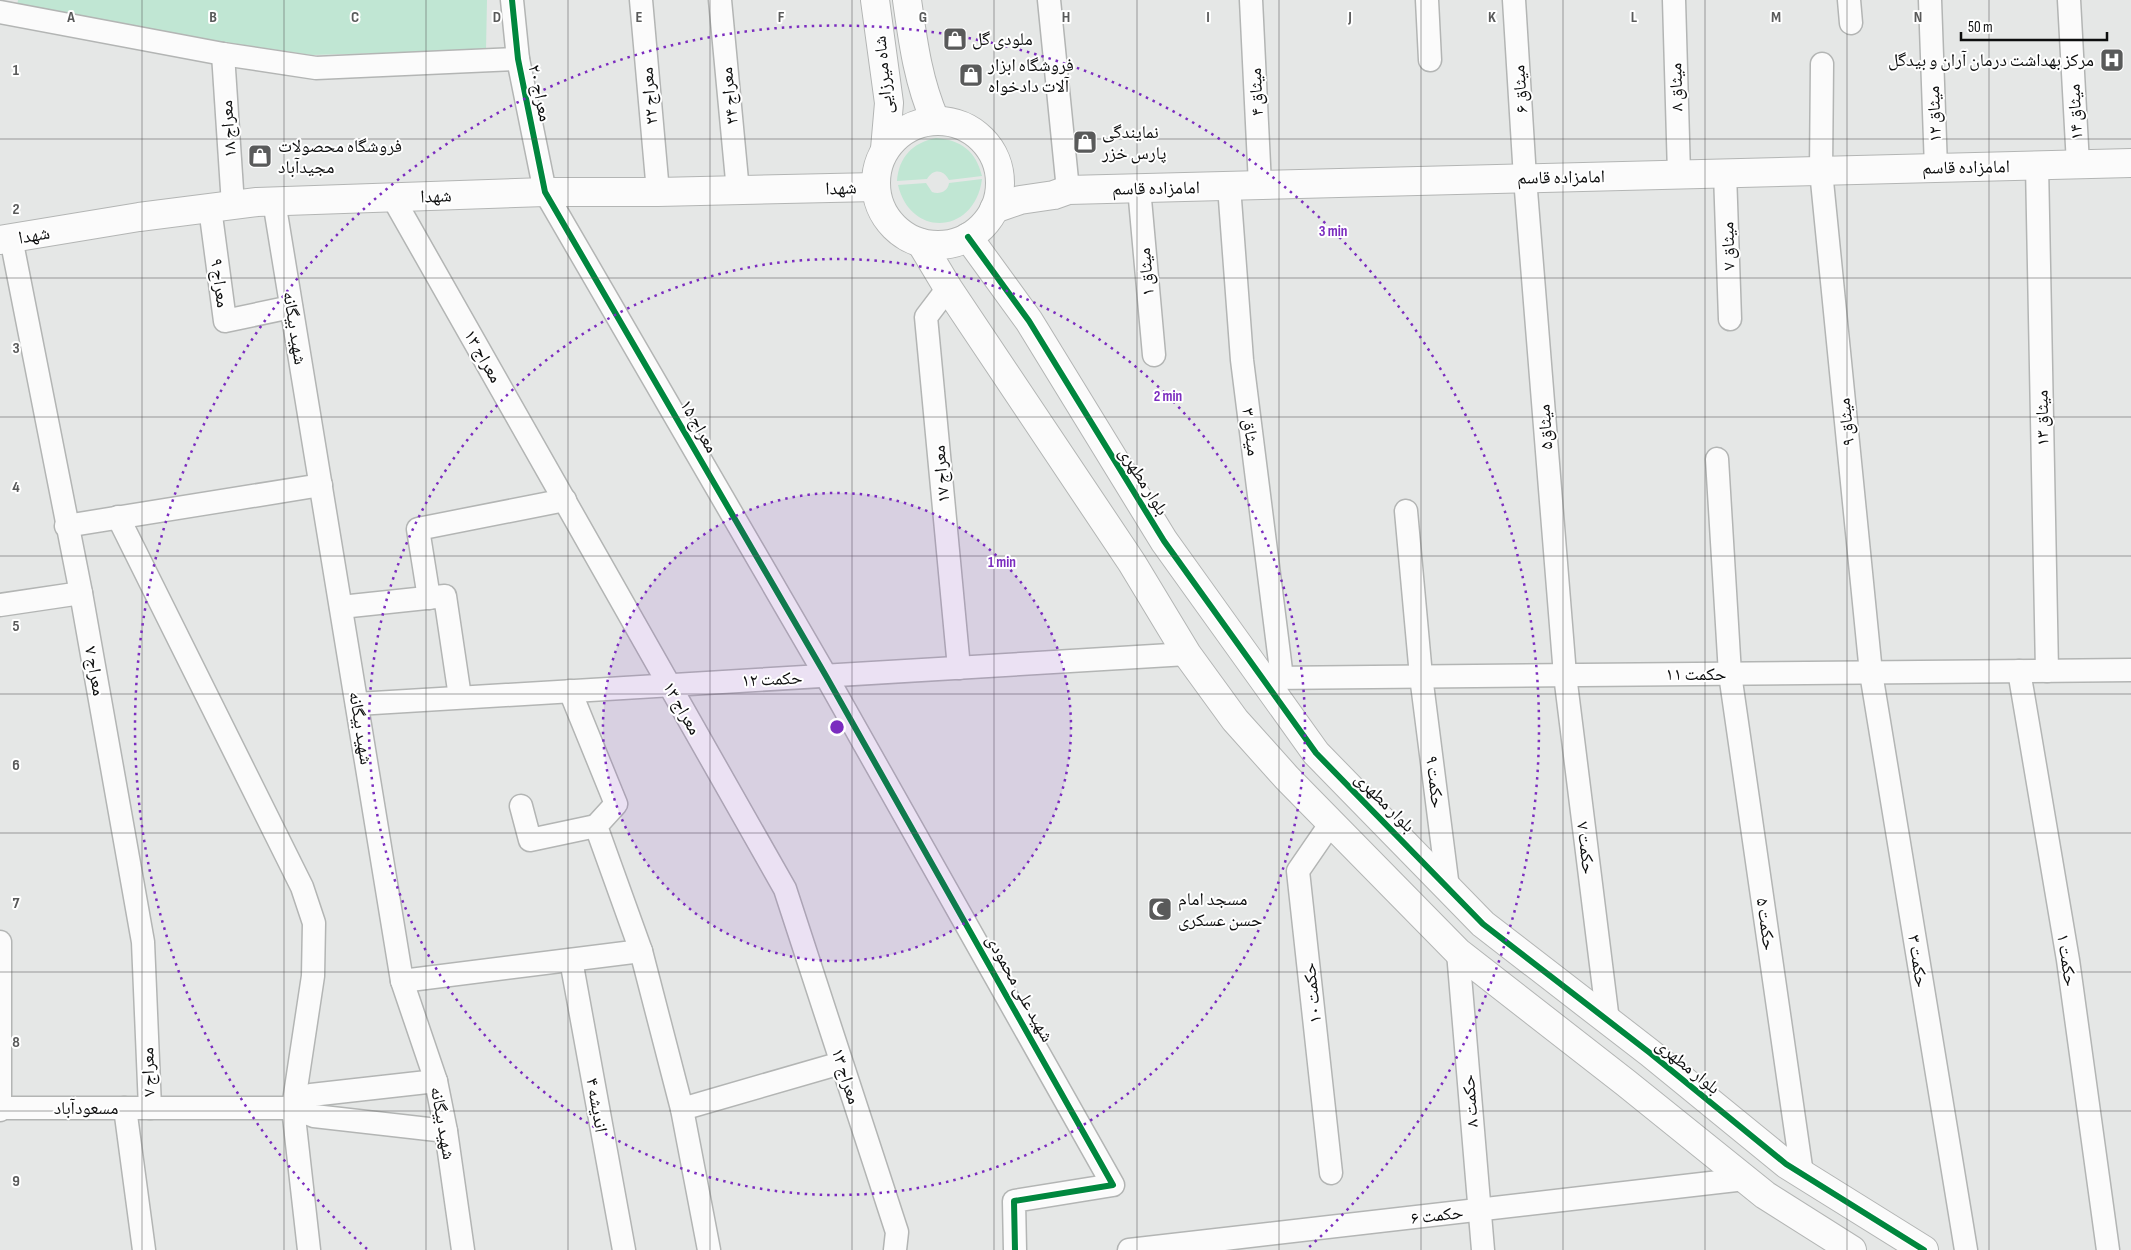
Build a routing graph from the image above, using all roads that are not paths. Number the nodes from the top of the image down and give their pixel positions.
1 (512, 0) edge
2 (641, 0) edge
3 (720, 0) edge
4 (875, 0) edge
5 (907, 0) edge
6 (1050, 0) edge
7 (1251, 0) edge
8 (1427, 0) edge
9 (1514, 0) edge
10 (1674, 0) edge
11 (1849, 0) edge
12 (1930, 0) edge
13 (2069, 0) edge
14 (0, 12) edge
15 (1851, 23) dead end
16 (223, 54) junction
17 (518, 60) junction
18 (1430, 60) dead end
19 (1822, 64) dead end
20 (935, 120) junction
21 (885, 149) junction
22 (2131, 163) edge
23 (2078, 164) junction
24 (2037, 165) junction
25 (1936, 168) junction
26 (998, 169) junction
27 (1821, 171) junction
28 (1725, 173) junction
29 (1679, 174) junction
30 (1525, 178) junction
31 (1260, 185) junction
32 (1229, 186) junction
33 (876, 188) junction
34 (1139, 188) junction
35 (1068, 190) junction
36 (738, 191) junction
37 (545, 192) junction
38 (658, 192) junction
39 (393, 198) junction
40 (274, 201) junction
41 (222, 206) junction
42 (994, 209) junction
43 (968, 237) junction
44 (6, 239) edge
45 (921, 242) junction
46 (948, 288) junction
47 (291, 307) junction
48 (1730, 319) dead end
49 (1154, 355) dead end
50 (1717, 459) dead end
51 (321, 485) junction
52 (565, 500) junction
53 (1406, 511) dead end
54 (118, 517) junction
55 (66, 526) junction
56 (80, 593) junction
57 (429, 598) junction
58 (0, 605) edge
59 (341, 607) junction
60 (1187, 654) junction
61 (959, 668) junction
62 (2131, 670) edge
63 (2019, 671) junction
64 (2047, 671) junction
65 (1871, 673) junction
66 (1730, 674) junction
67 (1565, 675) junction
68 (826, 676) junction
69 (1421, 676) junction
70 (1272, 678) junction
71 (669, 685) junction
72 (570, 691) junction
73 (460, 697) junction
74 (357, 704) junction
75 (521, 806) dead end
76 (1331, 823) junction
77 (596, 826) junction
78 (1420, 860) junction
79 (1394, 886) junction
80 (1448, 888) junction
81 (0, 942) edge
82 (641, 951) junction
83 (1458, 952) junction
84 (571, 960) junction
85 (402, 982) junction
86 (1608, 1021) junction
87 (841, 1063) junction
88 (436, 1081) junction
89 (125, 1108) junction
90 (150, 1108) junction
91 (292, 1108) junction
92 (0, 1109) edge
93 (682, 1109) junction
94 (446, 1132) junction
95 (1331, 1173) dead end
96 (1802, 1174) junction
97 (1745, 1180) junction
98 (1480, 1210) junction
99 (144, 1250) edge
100 (309, 1250) edge
101 (463, 1250) edge
102 (624, 1250) edge
103 (709, 1250) edge
104 (895, 1250) edge
105 (1015, 1250) edge
106 (1129, 1250) edge
107 (1483, 1250) edge
108 (1852, 1250) edge
109 (1924, 1250) edge
110 (1966, 1250) edge
111 (2108, 1250) edge

1 - 17 street, معراج ۲۰
2 - 38 street, معراج ۲۲
3 - 36 street, معراج ۲۴
4 - 21 street, شاه میرزایی
5 - 20 street, شاه میرزایی
6 - 35 street
7 - 31 street, میثاق ۴
8 - 18 street
9 - 30 street, میثاق ۶
10 - 29 street, میثاق ۸
11 - 15 street
12 - 25 street, میثاق ۱۲
13 - 23 street, میثاق ۱۴
14 - 16 street
16 - 17 street
16 - 41 street, معراج ۱۸
17 - 37 street, معراج ۲۰
19 - 27 street, میثاق ۹
20 - 21 street
20 - 26 street
21 - 33 street
22 - 23 street, امامزاده قاسم
23 - 24 street, امامزاده قاسم
24 - 25 street, امامزاده قاسم
24 - 64 street, میثاق ۱۳
25 - 27 street, امامزاده قاسم
26 - 35 street
26 - 42 street
27 - 28 street, امامزاده قاسم
27 - 65 street, میثاق ۹
28 - 29 street, امامزاده قاسم
28 - 48 street, میثاق ۷
29 - 30 street, امامزاده قاسم
30 - 31 street, امامزاده قاسم
30 - 67 street, میثاق۵
31 - 32 street, امامزاده قاسم
32 - 34 street, امامزاده قاسم
32 - 70 street, میثاق ۳
33 - 36 street, شهدا
33 - 45 street
34 - 35 street, امامزاده قاسم
34 - 49 street, میثاق ۱
35 - 42 street, امامزاده قاسم
36 - 38 street, شهدا
37 - 38 street, شهدا
37 - 39 street, شهدا
37 - 68 street, معراج ۱۵
39 - 40 street, شهدا
39 - 52 street, معراج ۱۳
40 - 41 street, شهدا
40 - 47 street, شهید بیگانه
41 - 44 street, شهدا
41 - 47 street, معراج ۹
42 - 43 street
43 - 45 street
43 - 70 street, بلوار مطهری
44 - 55 street, معراج ۷
45 - 46 street
46 - 60 street
46 - 61 street, معراج ۱۷
47 - 51 street, شهید بیگانه
50 - 66 street, حکمت ۵
51 - 54 street
51 - 59 street, شهید بیگانه
52 - 57 street
52 - 71 street, معراج ۱۳
53 - 69 street, حکمت ۹
54 - 55 street
54 - 91 street
55 - 56 street, معراج ۷
56 - 58 street
56 - 90 street, معراج ۷
57 - 59 street
57 - 73 street
59 - 74 street, شهید بیگانه
60 - 61 street, حکمت ۱۲
60 - 76 street
61 - 68 street, حکمت ۱۲
62 - 64 street, حکمت ۱۱
63 - 64 street, حکمت ۱۱
63 - 65 street, حکمت ۱۱
63 - 111 street, حکمت ۱
65 - 66 street, حکمت ۱۱
65 - 110 street, حکمت ۳
66 - 67 street, حکمت ۱۱
66 - 96 street, حکمت ۵
67 - 69 street, حکمت ۱۱
67 - 86 street, حکمت ۷
68 - 71 street, حکمت ۱۲
68 - 105 street, شهید علی محمودی
69 - 70 street, حکمت ۱۱
69 - 80 street, حکمت ۹
70 - 78 street, بلوار مطهری
71 - 72 street, حکمت ۱۲
71 - 87 street, معراج ۱۳
72 - 73 street, حکمت ۱۲
72 - 77 street
73 - 74 street, حکمت ۱۲
74 - 85 street, شهید بیگانه
75 - 77 street
76 - 79 street
76 - 95 street, حکمت ۱۰
77 - 82 street
78 - 79 street
78 - 80 street, بلوار مطهری
79 - 83 street
80 - 86 street, بلوار مطهری
81 - 92 street
82 - 84 street
82 - 93 street
83 - 97 street
83 - 98 street, حکمت ۸
84 - 85 street
84 - 102 street, اندیشه ۴
85 - 88 street, شهید بیگانه
86 - 96 street, بلوار مطهری
87 - 93 street
87 - 104 street, معراج ۱۳
88 - 91 street
88 - 94 street, شهید بیگانه
89 - 90 street, مسعودآباد
89 - 92 street, مسعودآباد
89 - 99 street
90 - 91 street, مسعودآباد
91 - 94 street, مسعودآباد
91 - 100 street
93 - 103 street
94 - 101 street, شهید بیگانه
96 - 109 street, بلوار مطهری
97 - 98 street, حکمت ۶
97 - 108 street
98 - 106 street, حکمت ۶
98 - 107 street, حکمت ۸

